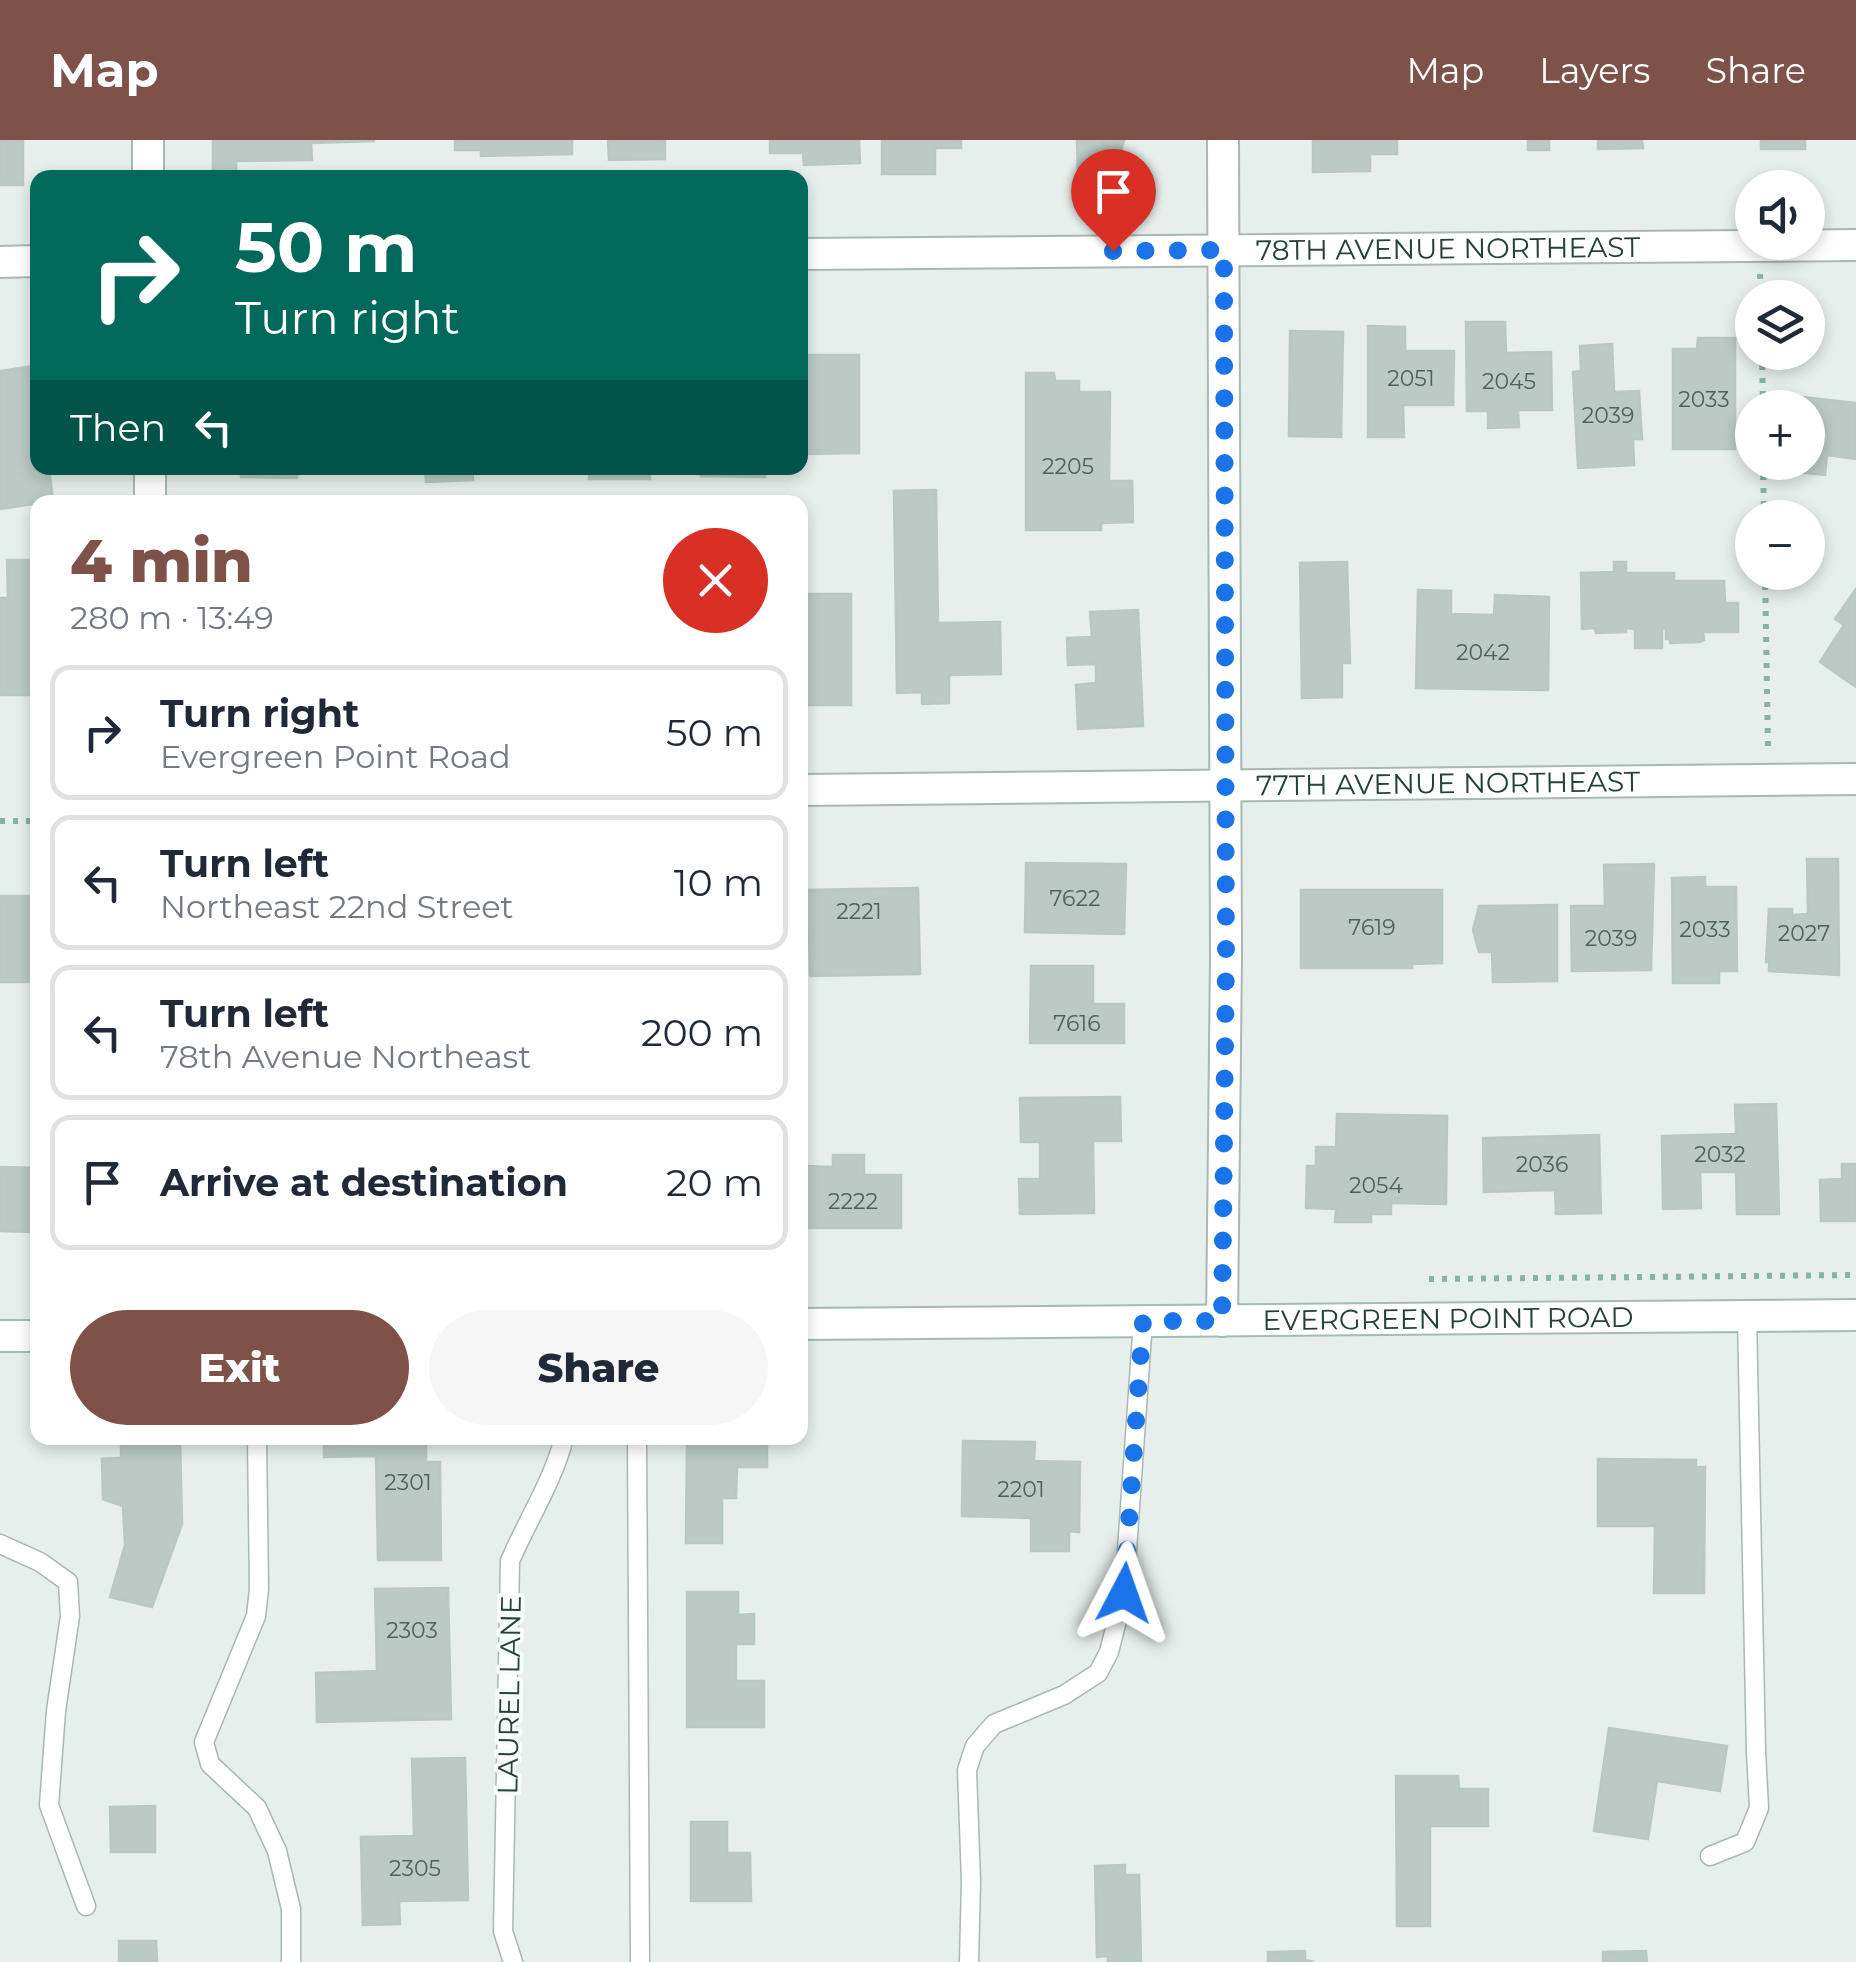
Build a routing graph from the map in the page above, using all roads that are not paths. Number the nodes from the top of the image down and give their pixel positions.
1 (148, 140) edge
2 (1223, 140) edge
3 (148, 170) edge
4 (1856, 245) edge
5 (1224, 250) junction
6 (808, 254) edge
7 (30, 261) edge
8 (0, 262) edge
9 (1856, 779) edge
10 (1226, 787) junction
11 (808, 790) edge
12 (1856, 1315) edge
13 (1747, 1316) junction
14 (1143, 1321) junction
15 (1222, 1321) junction
16 (808, 1324) edge
17 (257, 1445) edge
18 (562, 1445) edge
19 (638, 1445) edge
20 (0, 1544) edge
21 (1710, 1856) dead end
22 (86, 1906) dead end
23 (290, 1962) edge
24 (513, 1962) edge
25 (640, 1962) edge
26 (968, 1962) edge

1 - 3 street
2 - 5 street
4 - 5 street, 78TH AVENUE NORTHEAST
5 - 6 street, 78TH AVENUE NORTHEAST
5 - 10 street
7 - 8 street
9 - 10 street, 77TH AVENUE NORTHEAST
10 - 11 street, 77TH AVENUE NORTHEAST
10 - 15 street
12 - 13 street, EVERGREEN POINT ROAD
13 - 15 street, EVERGREEN POINT ROAD
13 - 21 lane
14 - 15 street, EVERGREEN POINT ROAD
14 - 16 street, EVERGREEN POINT ROAD
14 - 26 lane
17 - 23 lane
18 - 24 lane, LAUREL LANE
19 - 25 lane
20 - 22 lane

